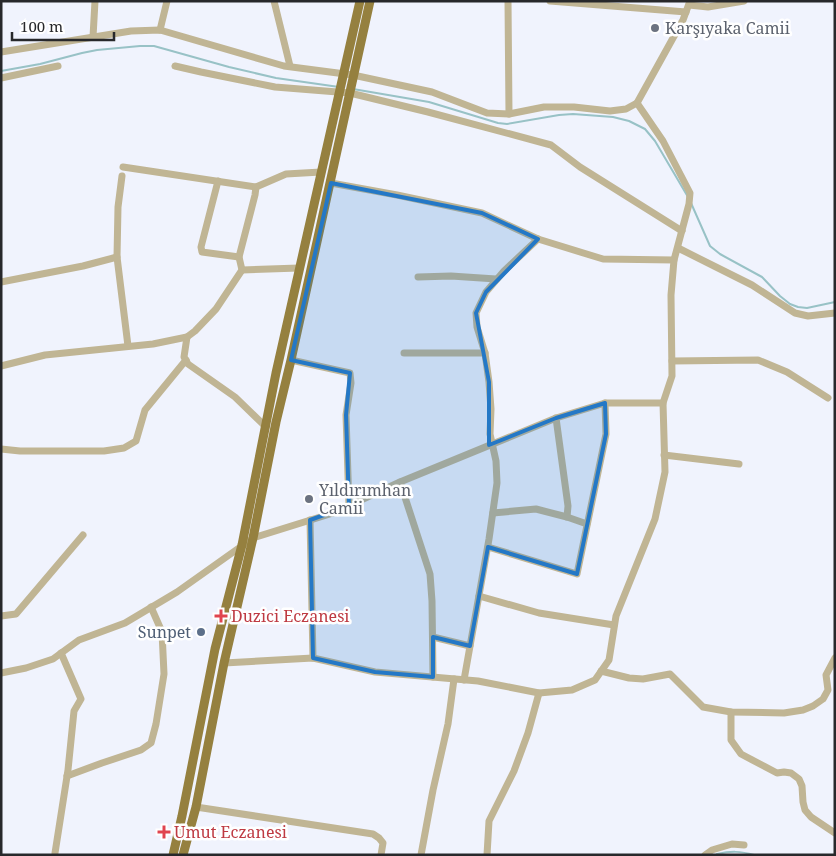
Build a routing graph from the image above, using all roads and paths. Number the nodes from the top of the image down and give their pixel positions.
1 (95, 1) edge
2 (167, 1) edge
3 (274, 1) edge
4 (360, 1) edge
5 (370, 1) edge
6 (508, 1) edge
7 (550, 1) edge
8 (744, 1) edge
9 (563, 2) edge
10 (612, 4) edge
11 (688, 6) edge
12 (160, 30) junction
13 (93, 37) junction
14 (1, 52) edge
15 (58, 66) dead end
16 (175, 66) dead end
17 (290, 66) junction
18 (1, 78) edge
19 (341, 84) junction
20 (351, 85) junction
21 (637, 103) junction
22 (509, 114) junction
23 (123, 167) dead end
24 (321, 172) junction
25 (122, 176) dead end
26 (218, 180) junction
27 (331, 183) junction
28 (256, 186) junction
29 (682, 231) junction
30 (538, 238) junction
31 (678, 248) junction
32 (117, 257) junction
33 (238, 257) junction
34 (674, 260) junction
35 (299, 268) junction
36 (242, 270) junction
37 (418, 276) dead end
38 (496, 280) junction
39 (1, 282) edge
40 (835, 313) edge
41 (187, 337) junction
42 (128, 346) junction
43 (404, 353) dead end
44 (485, 353) junction
45 (186, 360) junction
46 (292, 360) junction
47 (672, 361) junction
48 (1, 366) edge
49 (828, 398) dead end
50 (605, 403) junction
51 (663, 403) junction
52 (556, 418) junction
53 (266, 427) junction
54 (493, 444) junction
55 (1, 449) edge
56 (664, 454) junction
57 (739, 464) dead end
58 (400, 482) junction
59 (348, 506) junction
60 (493, 512) junction
61 (567, 517) junction
62 (310, 520) junction
63 (587, 524) junction
64 (84, 534) dead end
65 (253, 538) junction
66 (242, 545) junction
67 (488, 547) junction
68 (479, 596) junction
69 (151, 607) junction
70 (1, 616) edge
71 (614, 625) junction
72 (433, 637) junction
73 (470, 646) junction
74 (61, 653) junction
75 (313, 658) junction
76 (835, 658) edge
77 (224, 663) junction
78 (601, 671) junction
79 (1, 673) edge
80 (433, 677) junction
81 (454, 679) junction
82 (464, 680) junction
83 (539, 693) junction
84 (731, 712) junction
85 (67, 776) junction
86 (196, 807) junction
87 (835, 833) edge
88 (744, 845) dead end
89 (55, 853) dead end
90 (173, 855) edge
91 (183, 855) edge
92 (381, 855) edge
93 (421, 855) edge
94 (487, 855) edge
95 (705, 855) edge

1 - 13 street
2 - 12 street
3 - 17 street
4 - 19 main road
5 - 20 main road
6 - 22 street
7 - 9 street
8 - 11 street
9 - 10 street
10 - 11 street
11 - 21 street
12 - 13 street
12 - 17 street
13 - 14 street
15 - 18 street
16 - 19 street
17 - 19 street
19 - 20 street
19 - 20 street
19 - 24 main road
20 - 22 street
20 - 27 main road
20 - 29 street
21 - 22 street
21 - 29 street
23 - 26 street
24 - 28 street
24 - 35 main road
25 - 32 street
26 - 28 street
26 - 33 street
27 - 30 street
27 - 46 main road
28 - 33 street
29 - 31 street
30 - 34 street
30 - 38 street
31 - 34 street
31 - 40 street
32 - 39 street
32 - 42 street
33 - 36 street
34 - 47 street
35 - 36 street
35 - 53 main road
36 - 41 street
37 - 38 street
38 - 44 street
41 - 42 street
41 - 45 street
42 - 48 street
43 - 44 street
44 - 54 street
45 - 53 street
45 - 55 street
46 - 59 street
46 - 65 main road
47 - 49 street
47 - 51 street
50 - 51 street
50 - 52 street
50 - 63 street
51 - 56 street
52 - 54 street
52 - 61 street
53 - 66 main road
54 - 58 street
54 - 60 street
56 - 57 street
56 - 71 street
58 - 59 street
58 - 72 street
59 - 62 street
60 - 61 street
60 - 67 street
61 - 63 street
62 - 65 street
62 - 75 street
63 - 67 street
64 - 70 street
65 - 66 street
65 - 77 main road
66 - 69 street
66 - 90 main road
67 - 68 street
68 - 71 street
68 - 73 street
69 - 74 street
69 - 85 street
71 - 78 street
72 - 73 street
72 - 80 street
73 - 82 street
74 - 79 street
74 - 85 street
75 - 77 street
75 - 80 street
76 - 84 street
77 - 86 main road
78 - 83 street
78 - 84 street
80 - 81 street
81 - 82 street
81 - 93 street
82 - 83 street
83 - 94 street
84 - 87 street
85 - 89 street
86 - 91 main road
86 - 92 street
88 - 95 street

